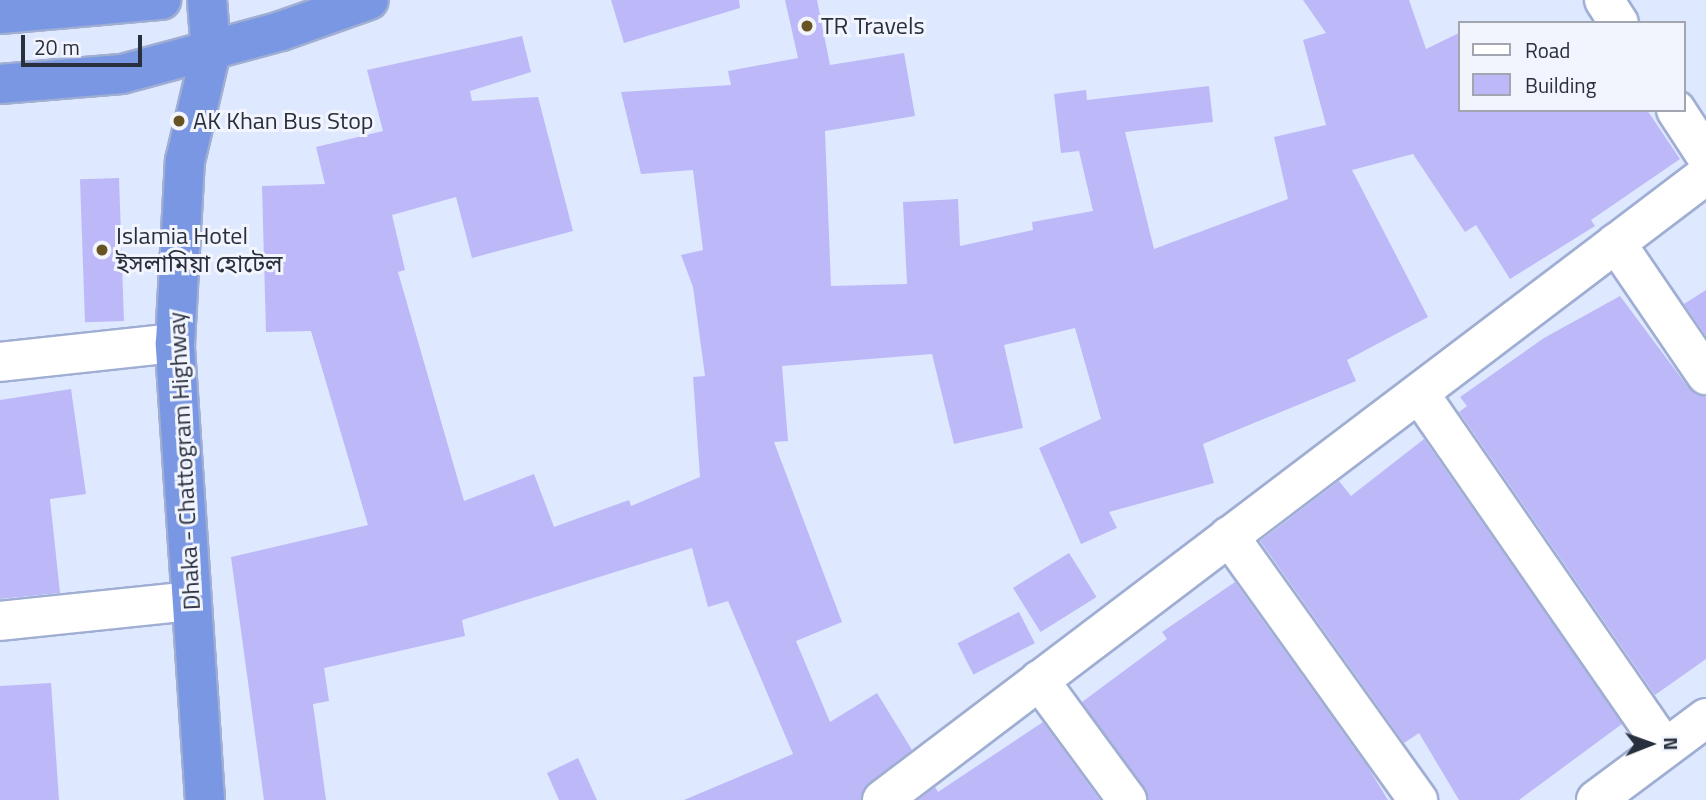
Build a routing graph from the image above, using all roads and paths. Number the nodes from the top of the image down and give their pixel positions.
1 (162, 0) edge
2 (207, 0) edge
3 (369, 0) edge
4 (1604, 0) edge
5 (0, 14) edge
6 (1618, 21) edge
7 (211, 51) junction
8 (0, 84) edge
9 (1677, 112) edge
10 (1706, 156) edge
11 (1706, 175) edge
12 (1616, 243) junction
13 (175, 343) junction
14 (0, 362) edge
15 (1706, 375) edge
16 (1421, 396) junction
17 (1228, 537) junction
18 (190, 601) junction
19 (0, 621) edge
20 (1039, 680) junction
21 (1706, 719) edge
22 (1665, 748) junction
23 (205, 800) edge
24 (882, 800) edge
25 (1127, 800) edge
26 (1418, 800) edge
27 (1596, 800) edge

1 - 5 highway
2 - 7 highway, Dhaka - Chattogram Highway
3 - 7 highway
4 - 6 street
7 - 8 highway
7 - 13 highway, Dhaka - Chattogram Highway
9 - 10 street
11 - 12 street
12 - 15 street
12 - 16 street
13 - 14 street
13 - 18 highway, Dhaka - Chattogram Highway
16 - 17 street
16 - 22 street
17 - 20 street
17 - 26 street
18 - 19 street
18 - 23 highway, Dhaka - Chattogram Highway
20 - 24 street
20 - 25 street
21 - 22 street
22 - 27 street

